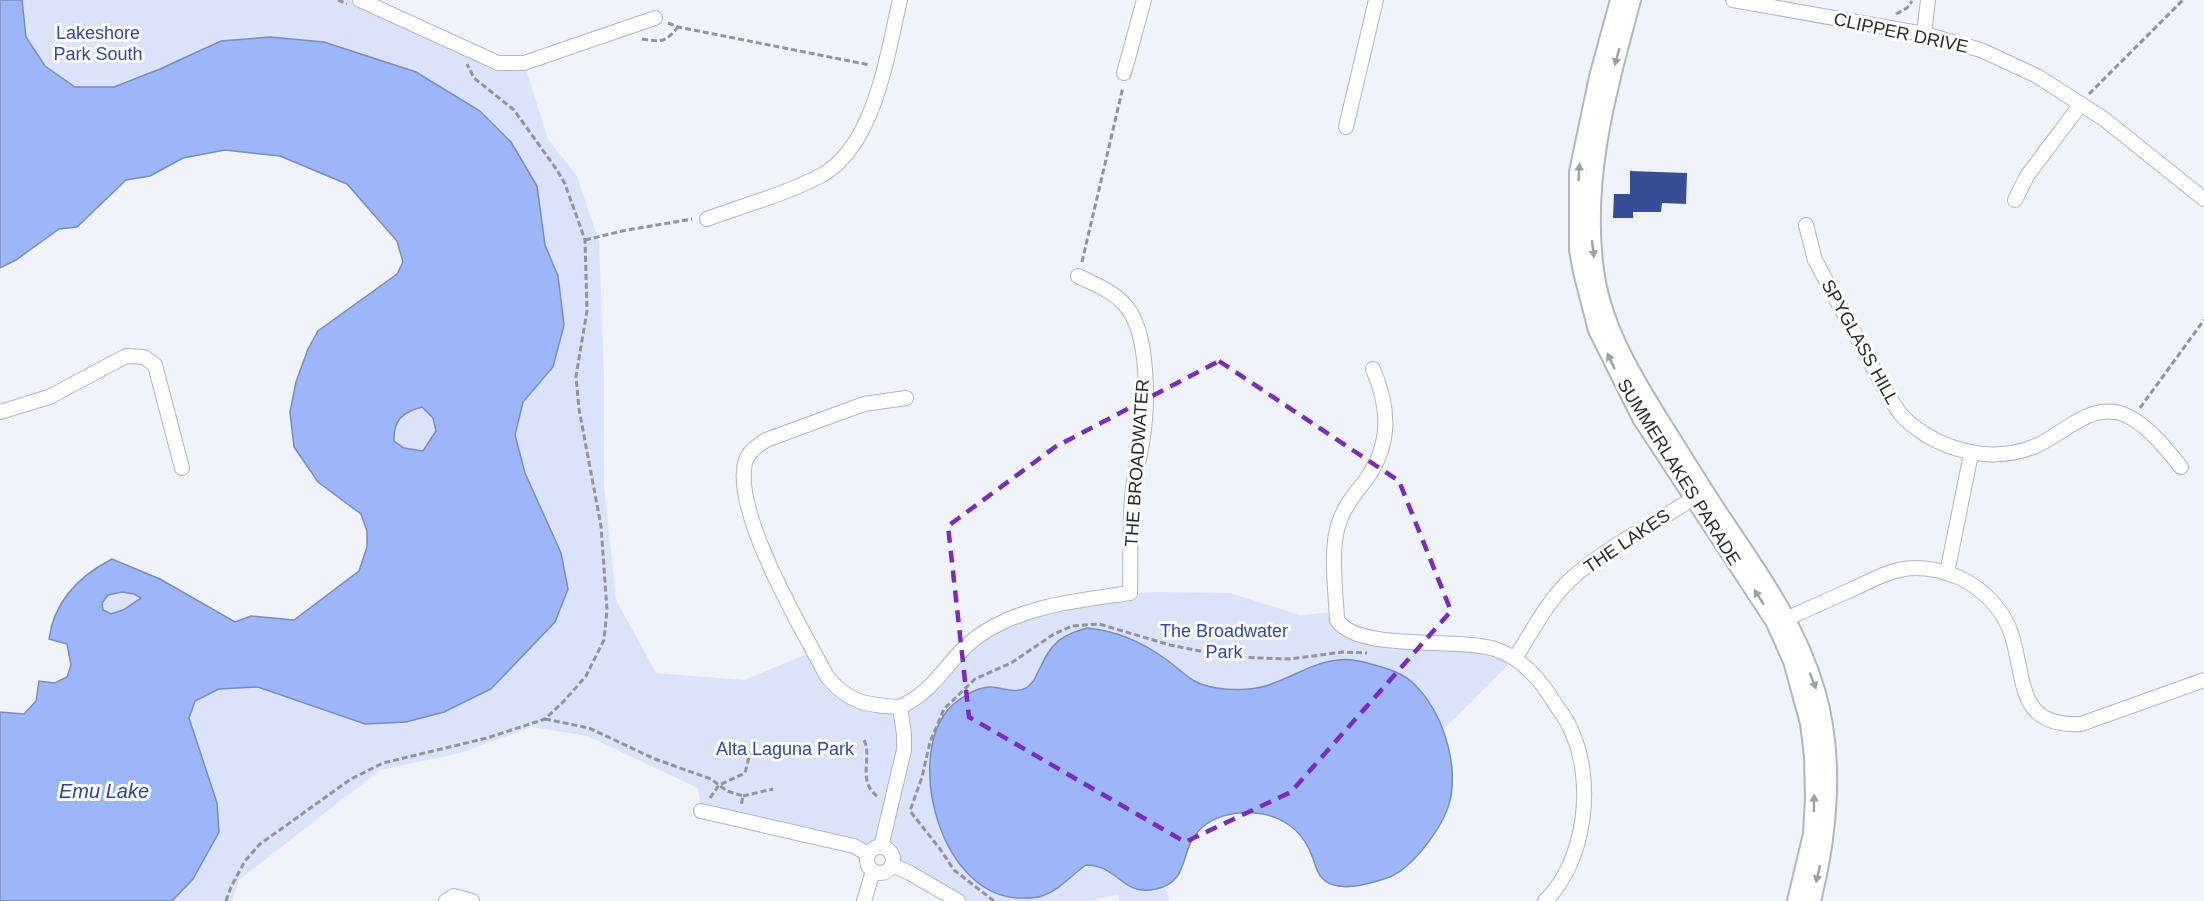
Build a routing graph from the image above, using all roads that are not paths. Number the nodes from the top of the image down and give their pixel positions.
1 (900, 0) edge
2 (1144, 0) edge
3 (1376, 0) edge
4 (1619, 0) edge
5 (1632, 0) edge
6 (1733, 0) edge
7 (1928, 0) edge
8 (354, 2) edge
9 (655, 18) road end
10 (1924, 34) junction
11 (1124, 74) road end
12 (2080, 104) junction
13 (1346, 127) dead end
14 (2204, 199) edge
15 (2015, 200) dead end
16 (707, 219) road end
17 (1806, 225) dead end
18 (1078, 276) road end
19 (1373, 369) dead end
20 (906, 398) dead end
21 (0, 411) edge
22 (1971, 454) junction
23 (2181, 467) dead end
24 (183, 468) dead end
25 (1699, 494) junction
26 (1947, 573) junction
27 (1782, 621) junction
28 (1515, 657) junction
29 (2204, 680) edge
30 (900, 707) junction
31 (701, 811) road end
32 (881, 847) junction
33 (868, 854) junction
34 (892, 865) junction
35 (873, 872) junction
36 (1806, 900) edge
37 (446, 901) edge
38 (472, 901) edge
39 (864, 901) edge
40 (958, 901) edge
41 (1545, 901) edge

1 - 16 street
2 - 11 street
3 - 13 street
25 -> 4 street, SUMMERLAKES PARADE
5 -> 25 street, SUMMERLAKES PARADE
6 - 10 street, CLIPPER DRIVE
7 - 10 street
8 - 9 street
10 - 12 street, CLIPPER DRIVE
12 - 14 street, CLIPPER DRIVE
12 - 15 street
17 - 22 street, SPYGLASS HILL
18 - 30 street, THE BROADWATER
19 - 28 street
20 - 30 street
21 - 24 street
22 - 23 street, SPYGLASS HILL
22 - 26 street
25 - 27 street, SUMMERLAKES PARADE
25 - 28 street, THE LAKES
26 - 27 street
26 - 29 street
27 - 36 street, SUMMERLAKES PARADE
28 - 41 street
30 - 32 street
31 - 33 street
32 - 33 street
32 - 34 street
33 - 35 street
34 - 35 street
34 - 40 street
35 - 39 street
37 - 38 street

